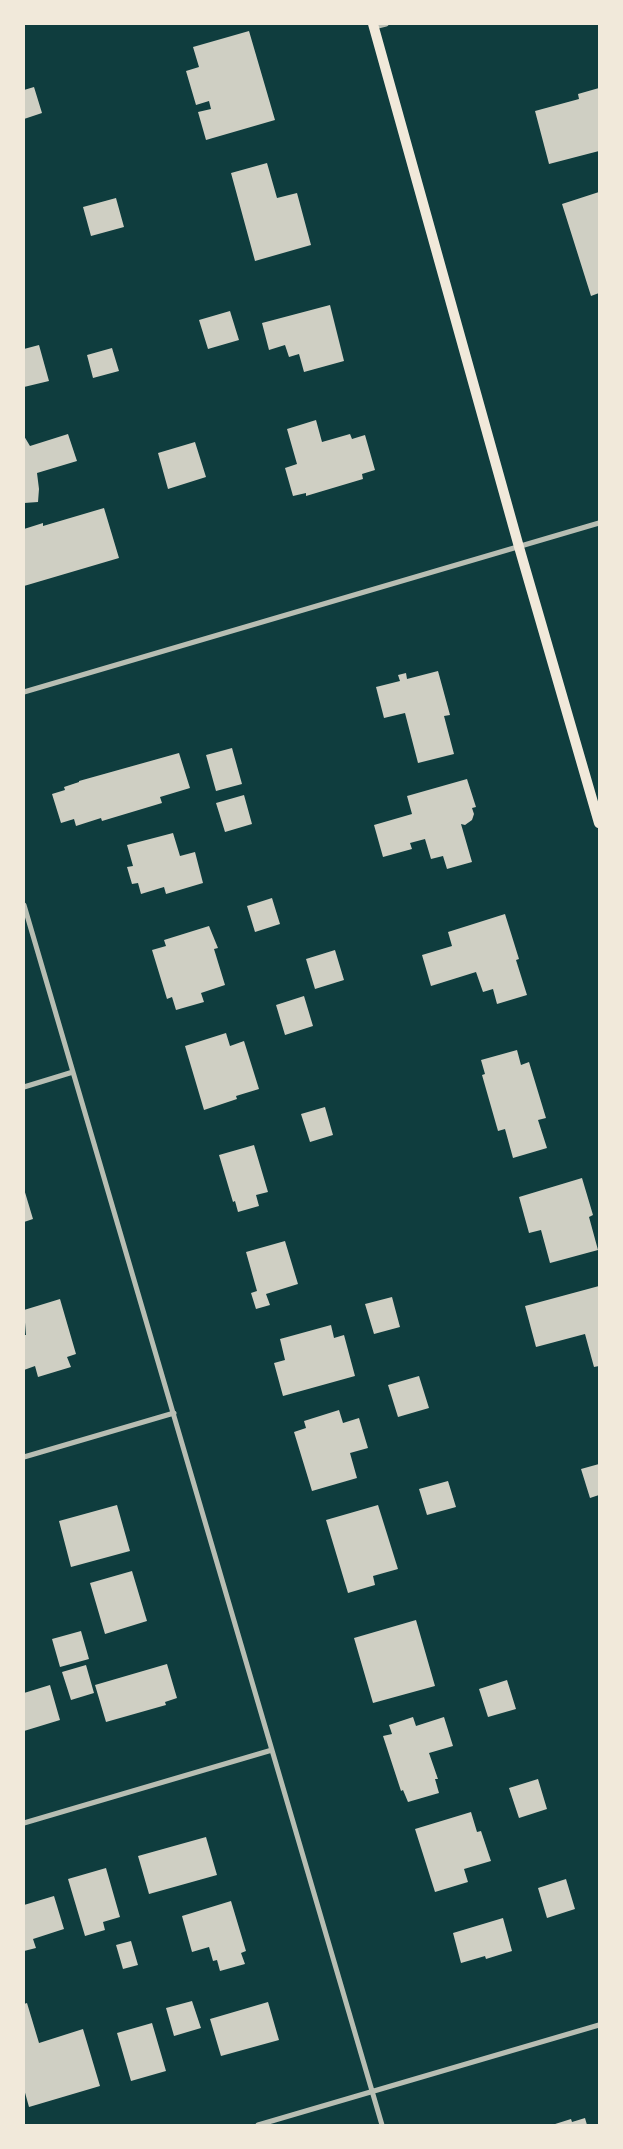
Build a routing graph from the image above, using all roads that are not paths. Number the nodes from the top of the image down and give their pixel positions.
1 (386, 24) edge
2 (374, 25) edge
3 (599, 523) edge
4 (519, 547) junction
5 (24, 692) edge
6 (599, 823) edge
7 (24, 906) edge
8 (72, 1072) junction
9 (24, 1086) edge
10 (174, 1413) junction
11 (24, 1457) edge
12 (272, 1750) junction
13 (24, 1823) edge
14 (599, 2025) edge
15 (372, 2092) junction
16 (258, 2125) edge
17 (382, 2125) edge

1 - 2 street
2 - 4 main road
3 - 4 street
4 - 5 street
4 - 6 main road
7 - 8 street
8 - 9 street
8 - 10 street
10 - 11 street
10 - 12 street
12 - 13 street
12 - 15 street
14 - 15 street
15 - 16 street
15 - 17 street

